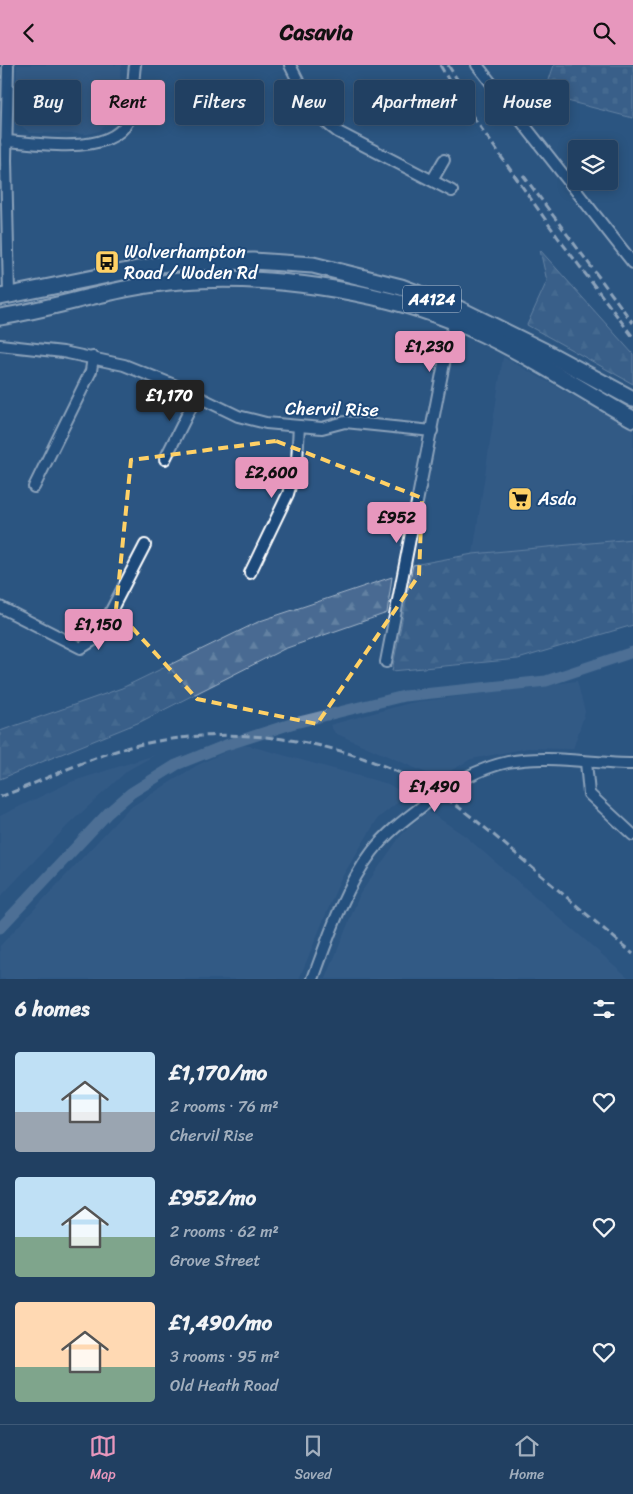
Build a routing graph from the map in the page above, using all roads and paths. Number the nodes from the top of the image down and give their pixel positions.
1 (8, 65) edge
2 (135, 65) edge
3 (290, 65) edge
4 (477, 65) edge
5 (6, 141) junction
6 (3, 160) edge
7 (444, 160) dead end
8 (433, 179) junction
9 (452, 191) dead end
10 (633, 263) edge
11 (5, 296) edge
12 (457, 315) junction
13 (4, 317) edge
14 (0, 345) edge
15 (93, 357) junction
16 (196, 397) junction
17 (633, 399) edge
18 (633, 419) edge
19 (299, 426) junction
20 (432, 431) junction
21 (165, 459) dead end
22 (34, 487) dead end
23 (145, 545) dead end
24 (250, 573) dead end
25 (0, 607) edge
26 (386, 662) dead end
27 (586, 762) junction
28 (633, 764) edge
29 (633, 835) edge
30 (313, 979) edge

1 - 5 street
2 - 5 street
3 - 8 street
4 - 10 street
5 - 6 street
6 - 11 street
7 - 8 street
8 - 9 street
11 - 12 main road, A4124
11 - 13 main road
12 - 13 main road, A4124
12 - 17 main road, A4124
12 - 18 main road, A4124
12 - 20 street
14 - 15 street, Chervil Rise
15 - 16 street, Chervil Rise
15 - 22 street
16 - 19 street, Chervil Rise
16 - 21 street
19 - 20 street, Chervil Rise
19 - 24 street
20 - 26 street
23 - 25 street
27 - 28 street
27 - 29 street
27 - 30 street

